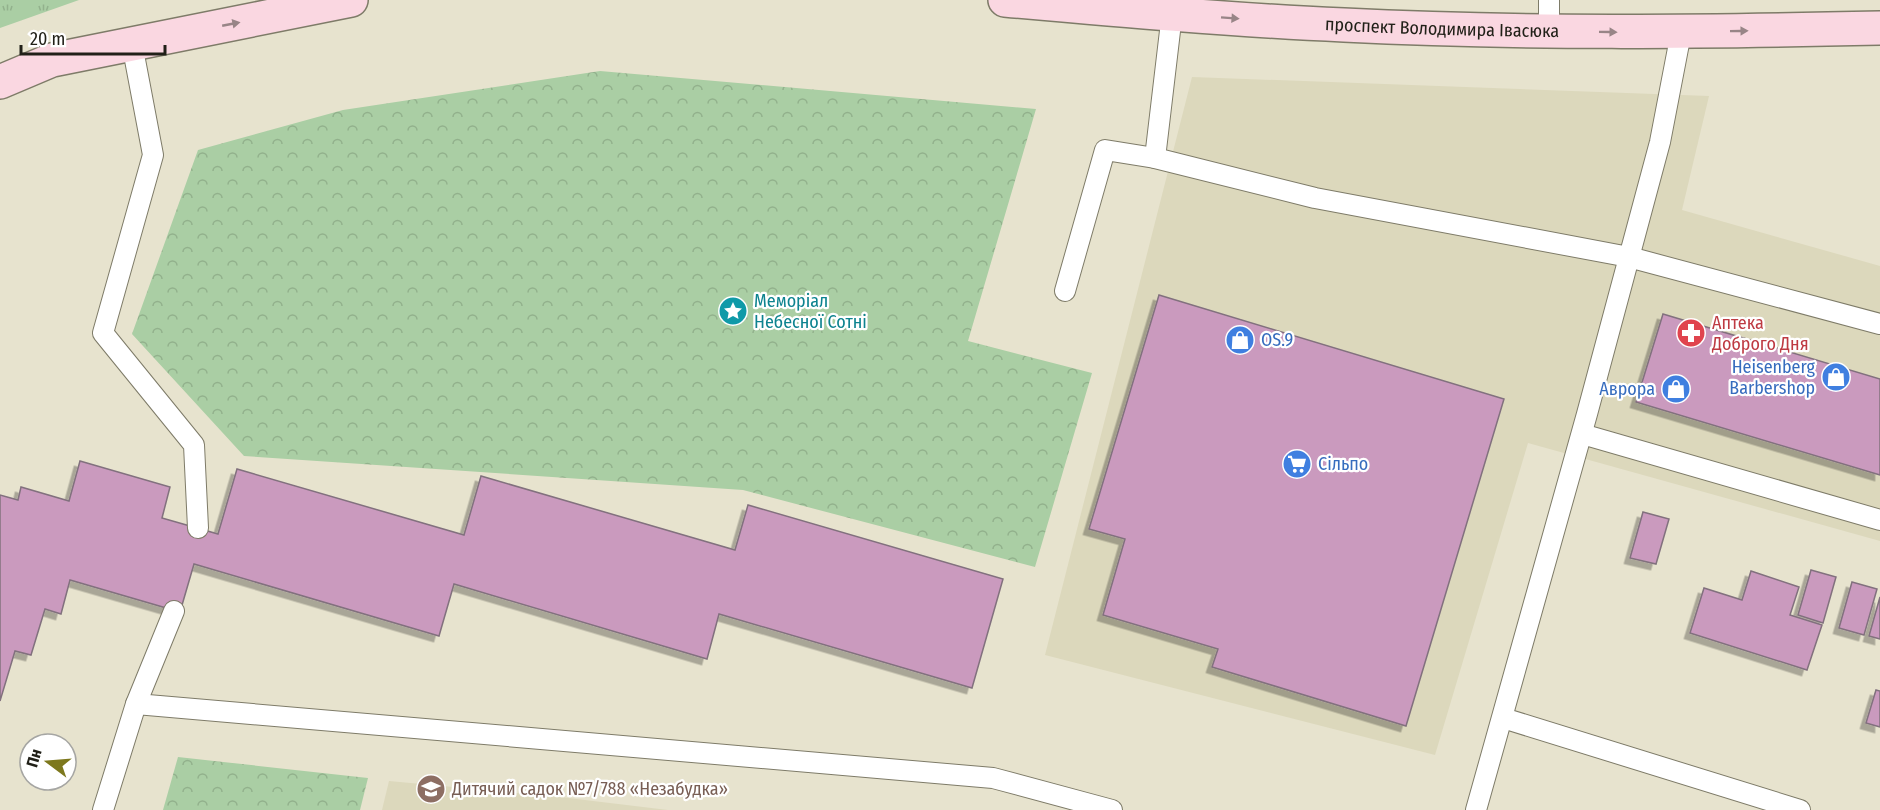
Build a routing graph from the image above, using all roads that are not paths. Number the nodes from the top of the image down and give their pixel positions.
1 (351, 0) edge
2 (1005, 0) edge
3 (1172, 14) junction
4 (1549, 16) edge
5 (1880, 28) edge
6 (1681, 33) junction
7 (132, 44) junction
8 (0, 82) edge
9 (1155, 158) junction
10 (1629, 257) junction
11 (1065, 291) dead end
12 (1880, 324) edge
13 (1581, 434) junction
14 (1880, 520) edge
15 (198, 528) dead end
16 (174, 610) dead end
17 (136, 704) junction
18 (1503, 718) junction
19 (103, 810) edge
20 (1112, 810) edge
21 (1476, 810) edge
22 (1800, 810) edge

7 -> 1 main road
2 - 3 main road, проспект Володимира Івасюка
3 -> 4 main road, проспект Володимира Івасюка
3 - 9 lane
4 -> 6 main road, проспект Володимира Івасюка
6 -> 5 main road, проспект Володимира Івасюка
6 - 10 lane
7 - 8 main road
7 - 15 lane
9 - 10 lane
9 - 11 lane
10 - 12 lane
10 - 13 lane
13 - 14 lane
13 - 18 lane
16 - 17 lane
17 - 19 lane
17 - 20 lane
18 - 21 lane
18 - 22 lane

